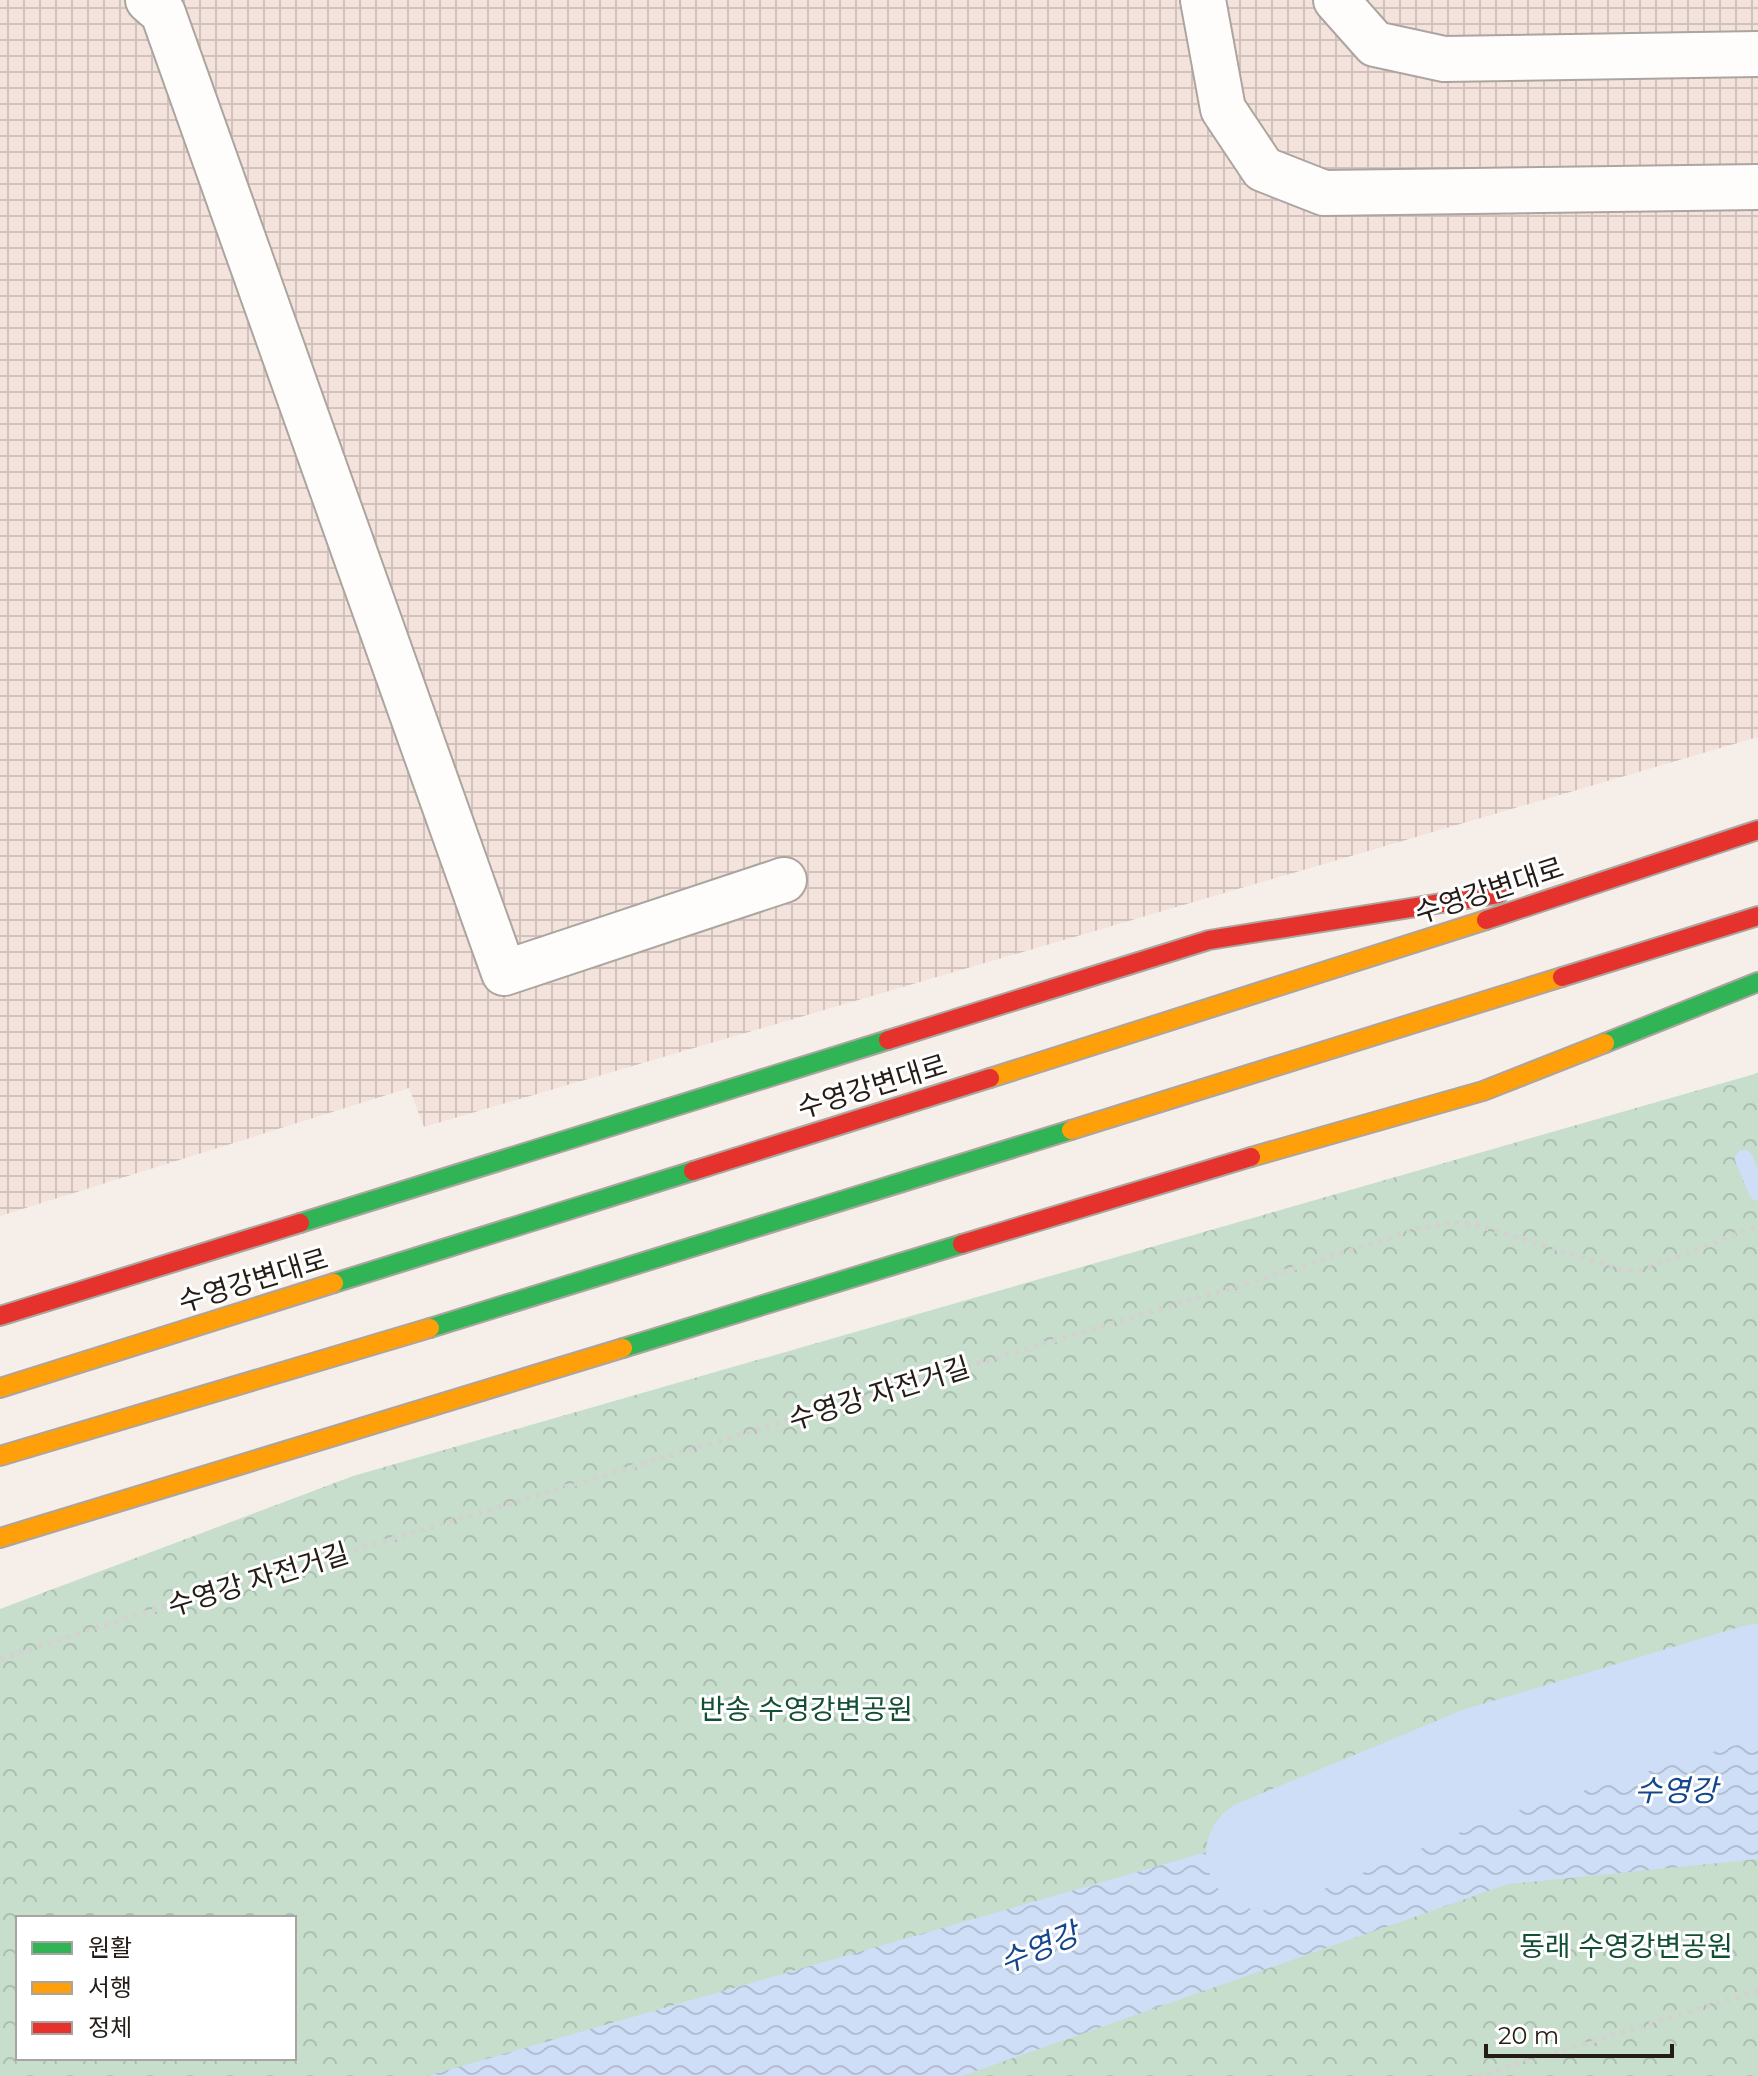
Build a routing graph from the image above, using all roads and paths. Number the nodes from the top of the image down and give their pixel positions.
1 (148, 0) edge
2 (1203, 0) edge
3 (1336, 0) edge
4 (1758, 54) edge
5 (1758, 187) edge
6 (1758, 830) edge
7 (1631, 872) junction
8 (784, 880) dead end
9 (1758, 916) edge
10 (1758, 982) edge
11 (1758, 1226) edge
12 (0, 1316) edge
13 (0, 1388) edge
14 (0, 1456) edge
15 (0, 1538) edge
16 (0, 1659) edge
17 (1758, 1991) edge
18 (1477, 2076) edge

1 - 8 street
2 - 5 street
3 - 4 street
6 - 7 main road, 수영강변대로
7 - 12 main road
7 - 13 main road, 수영강변대로
9 - 14 main road
10 - 15 main road
11 - 16 path, 수영강 자전거길
17 - 18 path

